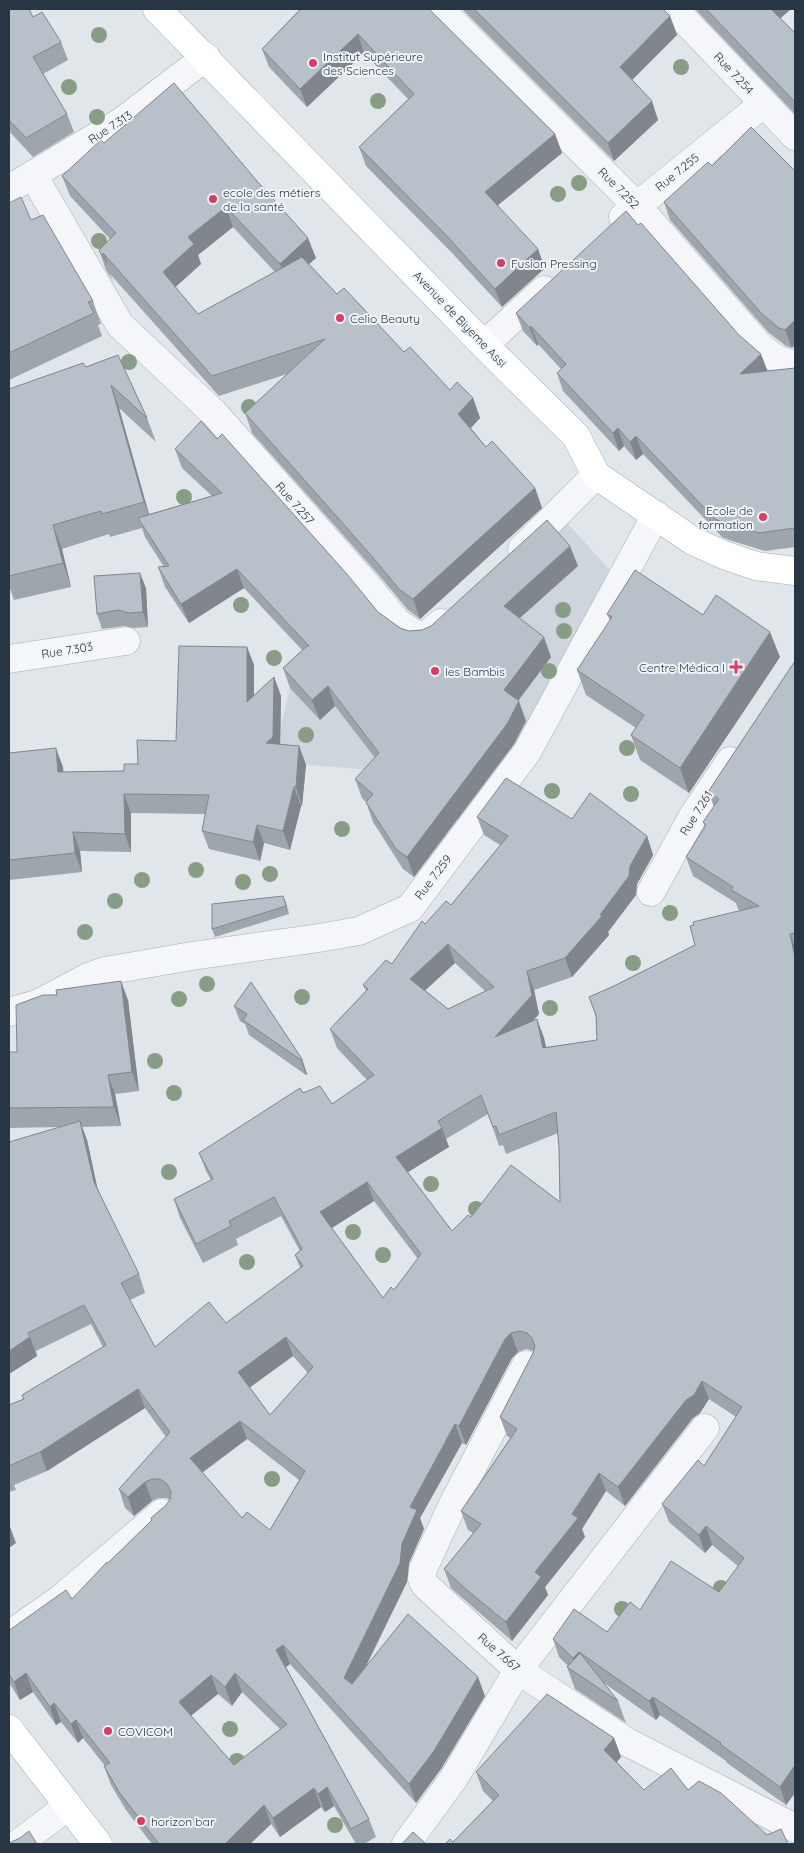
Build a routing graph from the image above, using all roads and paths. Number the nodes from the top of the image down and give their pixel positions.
1 (158, 9) edge
2 (440, 9) edge
3 (674, 9) edge
4 (206, 57) junction
5 (763, 104) junction
6 (795, 136) edge
7 (33, 175) junction
8 (9, 189) edge
9 (636, 204) junction
10 (607, 231) edge
11 (564, 272) edge
12 (484, 345) junction
13 (795, 364) edge
14 (596, 476) junction
15 (656, 515) junction
16 (506, 563) edge
17 (795, 571) edge
18 (457, 608) edge
19 (126, 641) dead end
20 (9, 659) edge
21 (742, 742) edge
22 (652, 892) dead end
23 (9, 1012) edge
24 (526, 1365) edge
25 (705, 1428) dead end
26 (162, 1513) edge
27 (9, 1635) edge
28 (518, 1670) junction
29 (9, 1729) edge
30 (68, 1806) junction
31 (795, 1827) edge
32 (18, 1844) edge
33 (98, 1844) edge
34 (406, 1844) edge

1 - 4 main road, Avenue de Biyeme Assi
2 - 9 street, Rue 7.252
3 - 5 street, Rue 7.254
4 - 7 street, Rue 7.313
4 - 12 main road, Avenue de Biyeme Assi
5 - 6 street, Rue 7.254
5 - 9 street, Rue 7.255
7 - 8 street, Rue 7.313
7 - 18 street, Rue 7.257
9 - 10 street, Rue 7.255
9 - 13 street, Rue 7.252
11 - 12 street
12 - 14 main road, Avenue de Biyeme Assi
14 - 15 main road
14 - 16 street
15 - 17 main road
15 - 23 street, Rue 7.259
19 - 20 street, Rue 7.303
21 - 22 street, Rue 7.261
24 - 28 street, Rue 7.667
25 - 28 street
26 - 27 street
28 - 31 street, Rue 7.667
28 - 34 street
29 - 30 main road
30 - 32 street
30 - 33 main road

